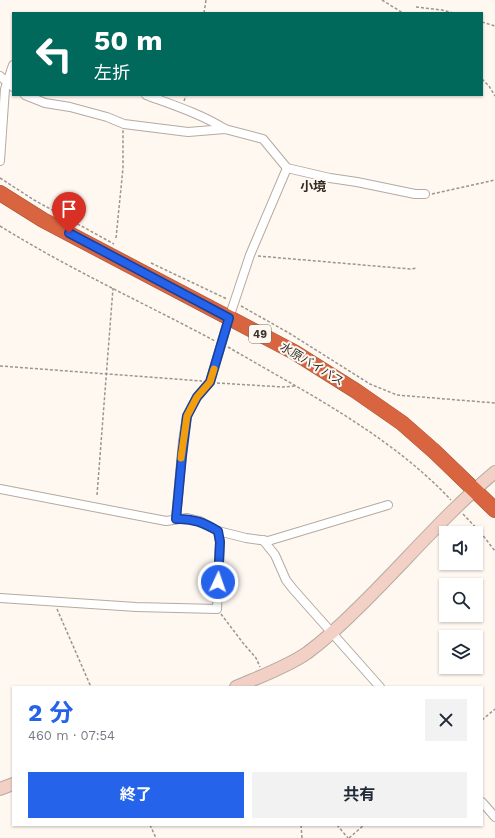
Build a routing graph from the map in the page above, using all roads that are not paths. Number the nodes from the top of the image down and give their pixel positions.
1 (12, 71) edge
2 (0, 76) edge
3 (10, 84) edge
4 (28, 96) edge
5 (149, 96) edge
6 (225, 129) junction
7 (0, 161) edge
8 (287, 168) junction
9 (0, 194) edge
10 (425, 194) road end
11 (229, 318) junction
12 (495, 472) edge
13 (0, 489) edge
14 (474, 490) junction
15 (388, 505) dead end
16 (495, 510) edge
17 (176, 519) junction
18 (218, 531) junction
19 (263, 540) junction
20 (0, 598) edge
21 (332, 633) junction
22 (238, 686) edge
23 (379, 686) edge
24 (12, 784) edge
25 (0, 789) edge
26 (483, 803) edge
27 (495, 817) edge

1 - 3 street
2 - 3 street
3 - 7 street
4 - 6 street
5 - 6 street
6 - 8 street
8 - 10 street
8 - 11 street
9 - 11 highway, 水原バイパス / 49
11 - 14 highway, 水原バイパス / 49
11 - 17 street
12 - 14 street
13 - 17 street
14 - 16 highway, 水原バイパス / 49
14 - 21 street
15 - 19 street
17 - 18 street
18 - 19 street
18 - 20 street
19 - 21 street
21 - 22 street
21 - 23 street
24 - 25 street
26 - 27 street

